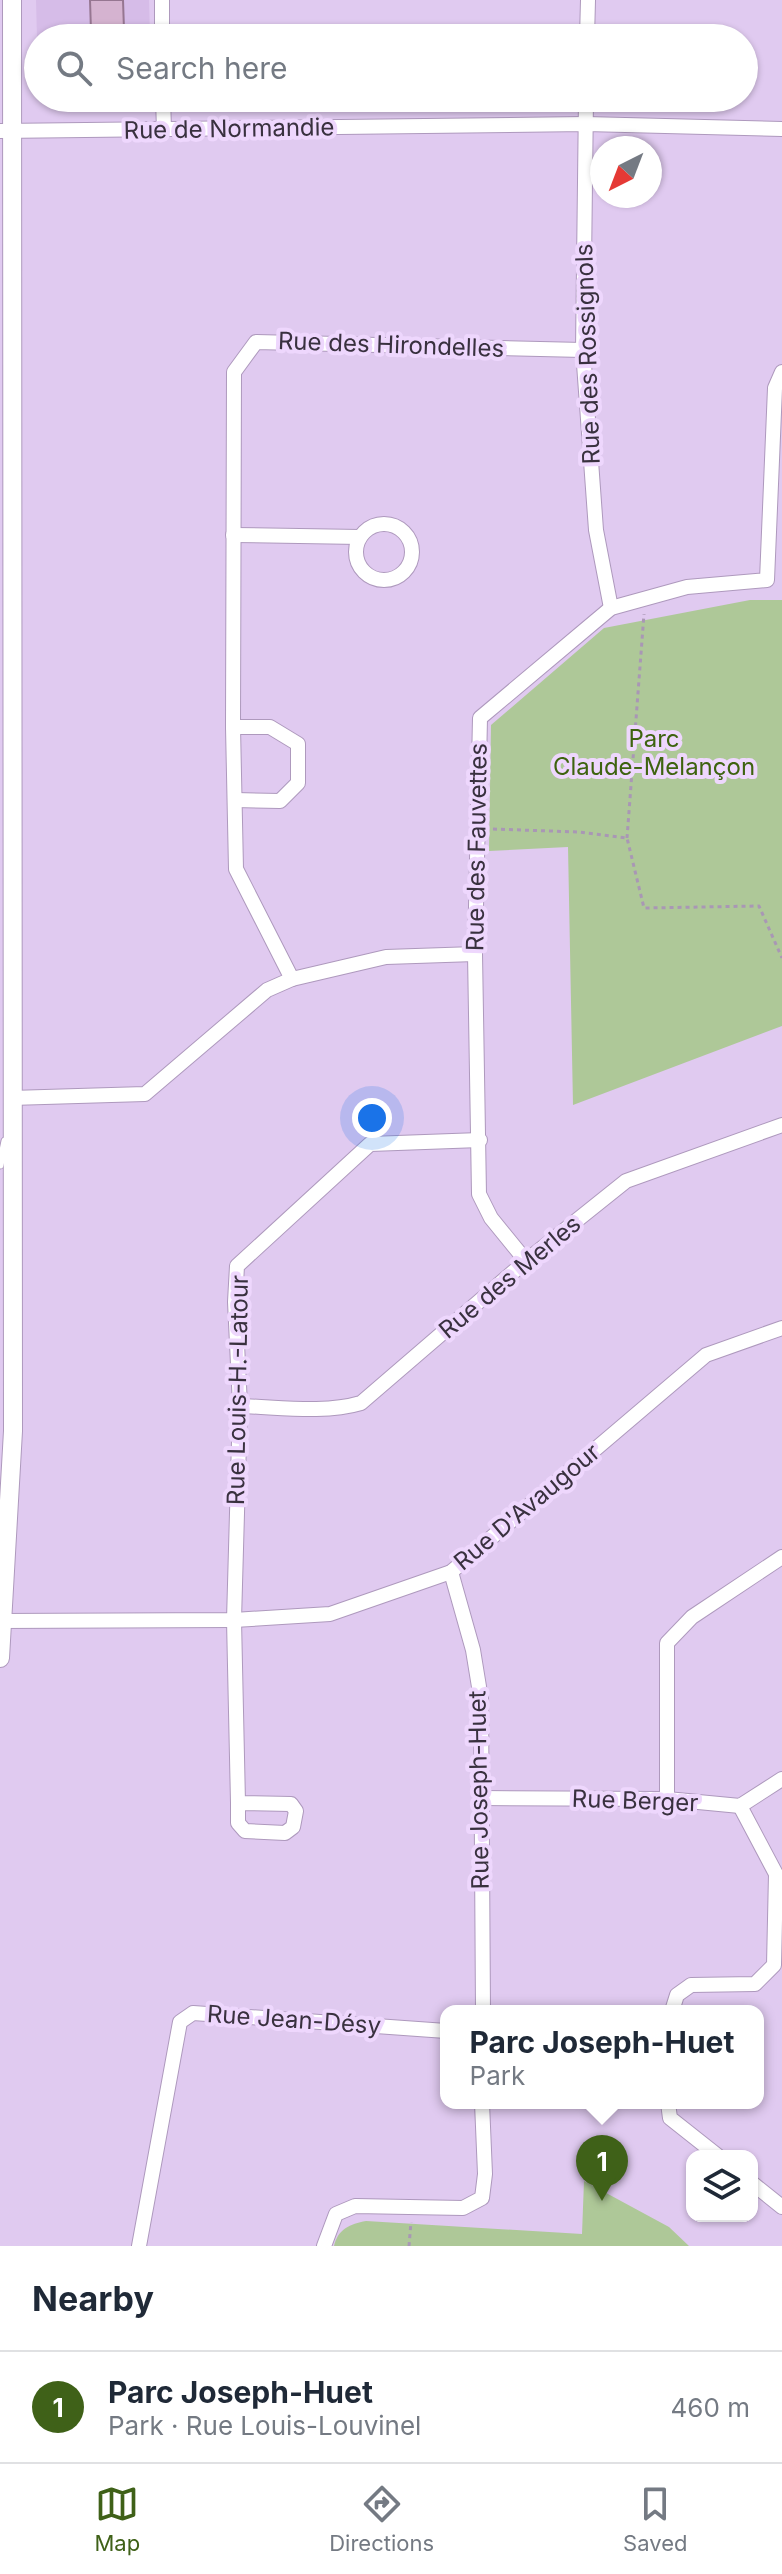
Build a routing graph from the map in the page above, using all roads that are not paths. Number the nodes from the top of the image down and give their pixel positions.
1 (12, 0) edge
2 (162, 0) edge
3 (588, 0) edge
4 (162, 24) edge
5 (587, 24) edge
6 (163, 112) edge
7 (586, 112) edge
8 (586, 124) junction
9 (782, 129) edge
10 (164, 130) junction
11 (6, 132) edge
12 (583, 350) junction
13 (782, 372) edge
14 (233, 535) junction
15 (360, 537) junction
16 (611, 608) junction
17 (233, 727) junction
18 (235, 800) junction
19 (475, 954) junction
20 (292, 979) junction
21 (11, 1098) junction
22 (11, 1124) junction
23 (782, 1125) edge
24 (480, 1140) junction
25 (0, 1165) edge
26 (526, 1261) junction
27 (782, 1328) edge
28 (240, 1406) junction
29 (782, 1557) edge
30 (451, 1572) junction
31 (1, 1620) edge
32 (234, 1620) junction
33 (0, 1658) edge
34 (782, 1779) edge
35 (480, 1798) junction
36 (667, 1799) junction
37 (238, 1803) dead end
38 (740, 1806) junction
39 (483, 2005) edge
40 (674, 2005) edge
41 (440, 2031) edge
42 (482, 2109) edge
43 (669, 2109) edge
44 (710, 2150) edge
45 (758, 2188) edge
46 (782, 2207) edge
47 (139, 2246) edge
48 (324, 2246) edge

1 - 11 street
2 - 4 street
3 - 5 street
6 - 10 street
7 - 8 street, Rue des Rossignols
8 - 9 street, Rue de Normandie
8 - 10 street, Rue de Normandie
8 - 12 street, Rue des Rossignols
10 - 11 street, Rue de Normandie
11 - 21 street
12 - 14 street, Rue des Hirondelles
12 - 16 street, Rue des Rossignols
13 - 16 street, Rue des Fauvettes
14 - 15 street
14 - 17 street, Rue des Hirondelles
15 - 15 street
16 - 19 street, Rue des Fauvettes
17 - 18 street, Rue des Hirondelles
17 - 18 street
18 - 20 street, Rue des Hirondelles
19 - 20 street
19 - 24 street, Rue des Fauvettes
20 - 21 street
21 - 22 street
22 - 25 lane
22 - 31 street
23 - 26 street, Rue des Merles
24 - 26 street, Rue des Fauvettes
24 - 28 street, Rue Louis-H.-Latour
26 - 28 street, Rue des Merles
27 - 30 street, Rue D'Avaugour
28 - 32 street, Rue Louis-H.-Latour
29 - 36 street
30 - 32 street, Rue D'Avaugour
30 - 35 street, Rue Joseph-Huet
31 - 32 street, Rue D'Avaugour
31 - 33 street
32 - 37 street, Rue Louis-H.-Latour
34 - 38 street
35 - 36 street, Rue Berger
35 - 39 street, Rue Joseph-Huet
36 - 38 street, Rue Berger
38 - 40 street
41 - 47 street, Rue Jean-Désy
42 - 48 street
43 - 44 street
45 - 46 street

